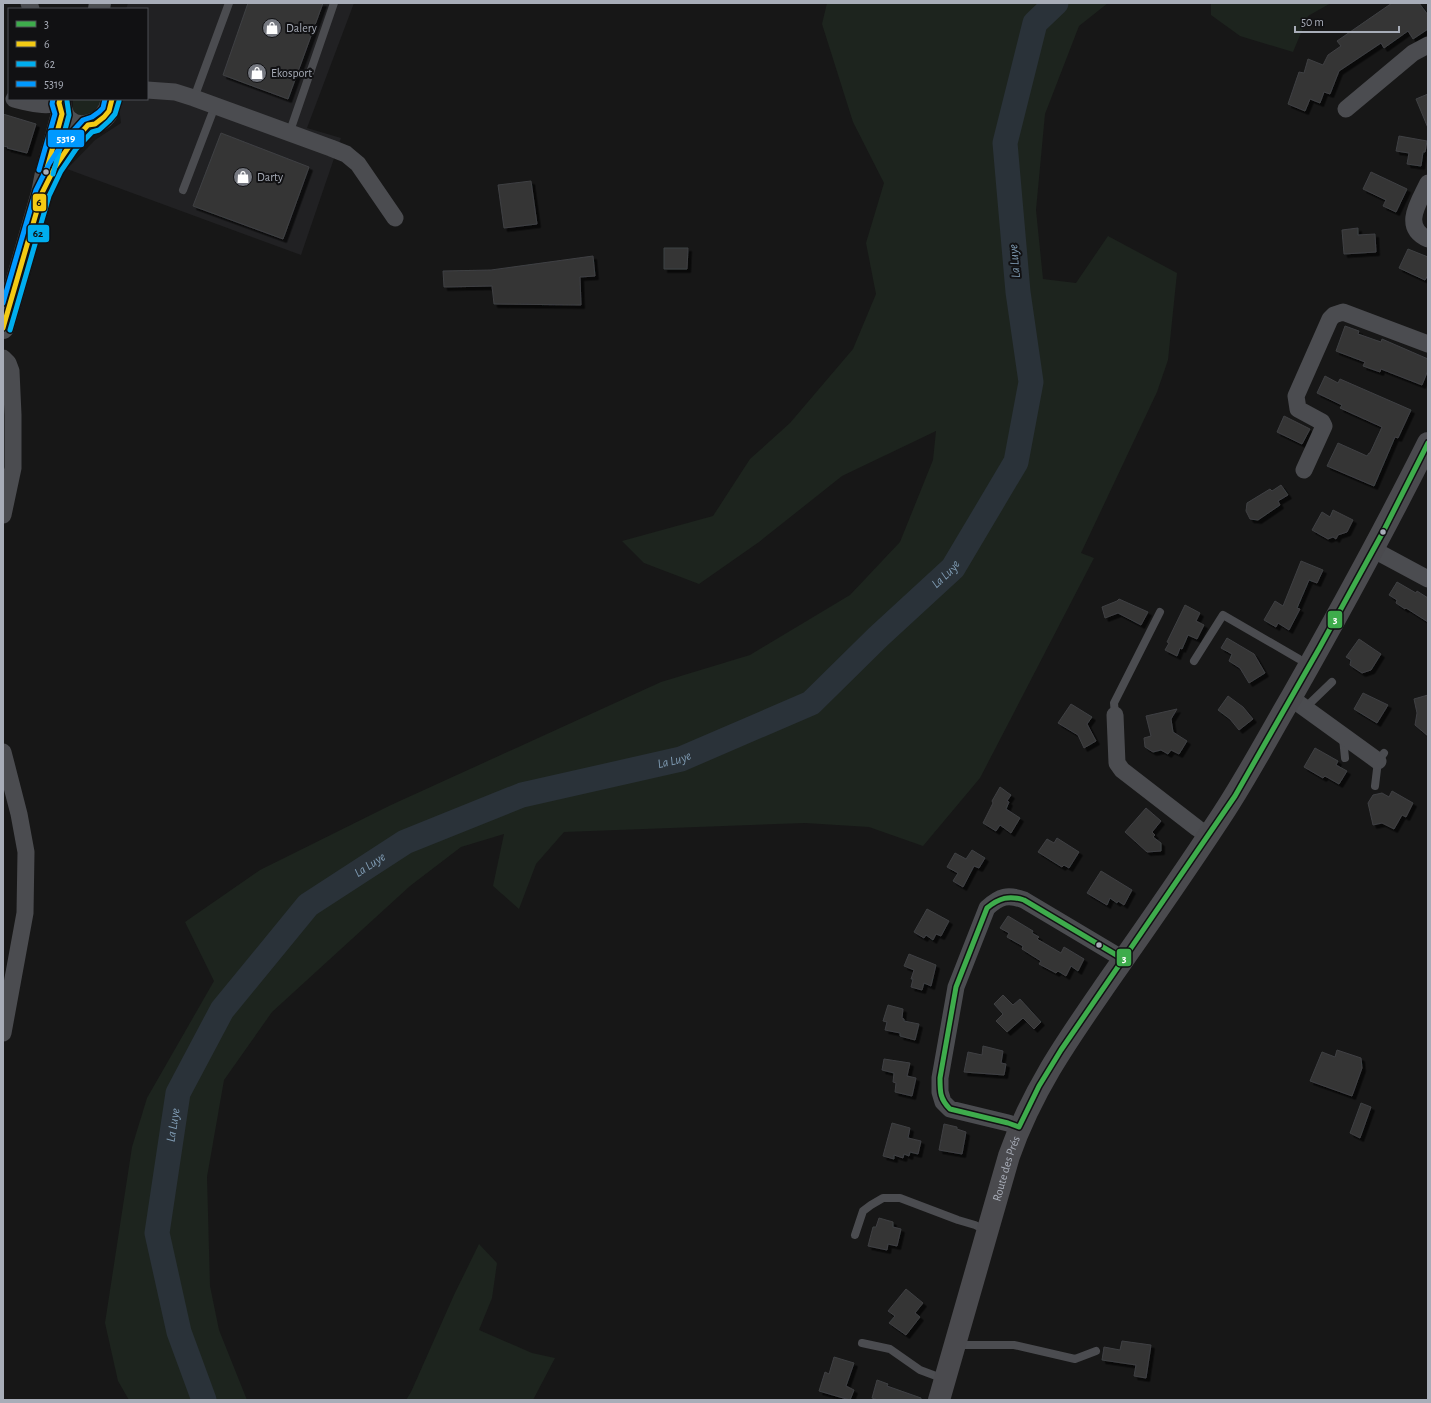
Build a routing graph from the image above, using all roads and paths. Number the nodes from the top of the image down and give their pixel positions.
1 (229, 3) edge
2 (334, 3) edge
3 (1428, 45) edge
4 (148, 90) edge
5 (194, 98) junction
6 (26, 100) edge
7 (112, 100) edge
8 (61, 105) edge
9 (215, 106) junction
10 (1346, 109) dead end
11 (88, 125) junction
12 (289, 134) junction
13 (1428, 183) edge
14 (183, 190) dead end
15 (42, 193) junction
16 (395, 218) dead end
17 (1428, 239) edge
18 (3, 328) edge
19 (1428, 344) edge
20 (3, 358) edge
21 (13, 438) junction
22 (1428, 443) edge
23 (3, 460) edge
24 (1304, 470) dead end
25 (3, 514) edge
26 (1374, 550) junction
27 (1428, 579) edge
28 (1160, 612) dead end
29 (1299, 660) dead end
30 (1194, 662) dead end
31 (1332, 682) dead end
32 (1298, 703) junction
33 (1115, 715) joint
34 (1342, 735) junction
35 (3, 752) edge
36 (1381, 757) joint
37 (1345, 758) dead end
38 (1375, 786) dead end
39 (1209, 836) junction
40 (1124, 959) junction
41 (3, 1034) edge
42 (1019, 1127) junction
43 (987, 1231) junction
44 (854, 1235) dead end
45 (862, 1343) dead end
46 (955, 1345) junction
47 (1096, 1351) dead end
48 (942, 1390) edge

1 - 5 lane
2 - 12 lane
3 - 10 street
4 - 5 street
5 - 9 street
6 - 8 street
7 - 11 main road
8 - 11 main road
8 - 15 main road
9 - 12 street
9 - 14 lane
11 - 15 main road
12 - 16 street
13 - 17 street
15 - 18 main road
19 - 24 street
20 - 21 street
21 - 23 street
21 - 25 street
22 - 26 street, Route des Prés
26 - 27 street
26 - 32 street, Route des Prés
28 - 33 lane
29 - 30 lane
31 - 32 lane
32 - 34 street
32 - 39 street, Route des Prés
33 - 39 street
34 - 36 street
34 - 37 lane
35 - 41 street
36 - 38 lane
39 - 40 street, Route des Prés
40 - 42 street, Route des Prés
40 - 42 street
42 - 43 street, Route des Prés
43 - 44 lane
43 - 46 street, Route des Prés
45 - 48 lane
46 - 47 lane
46 - 48 street, Route des Prés

